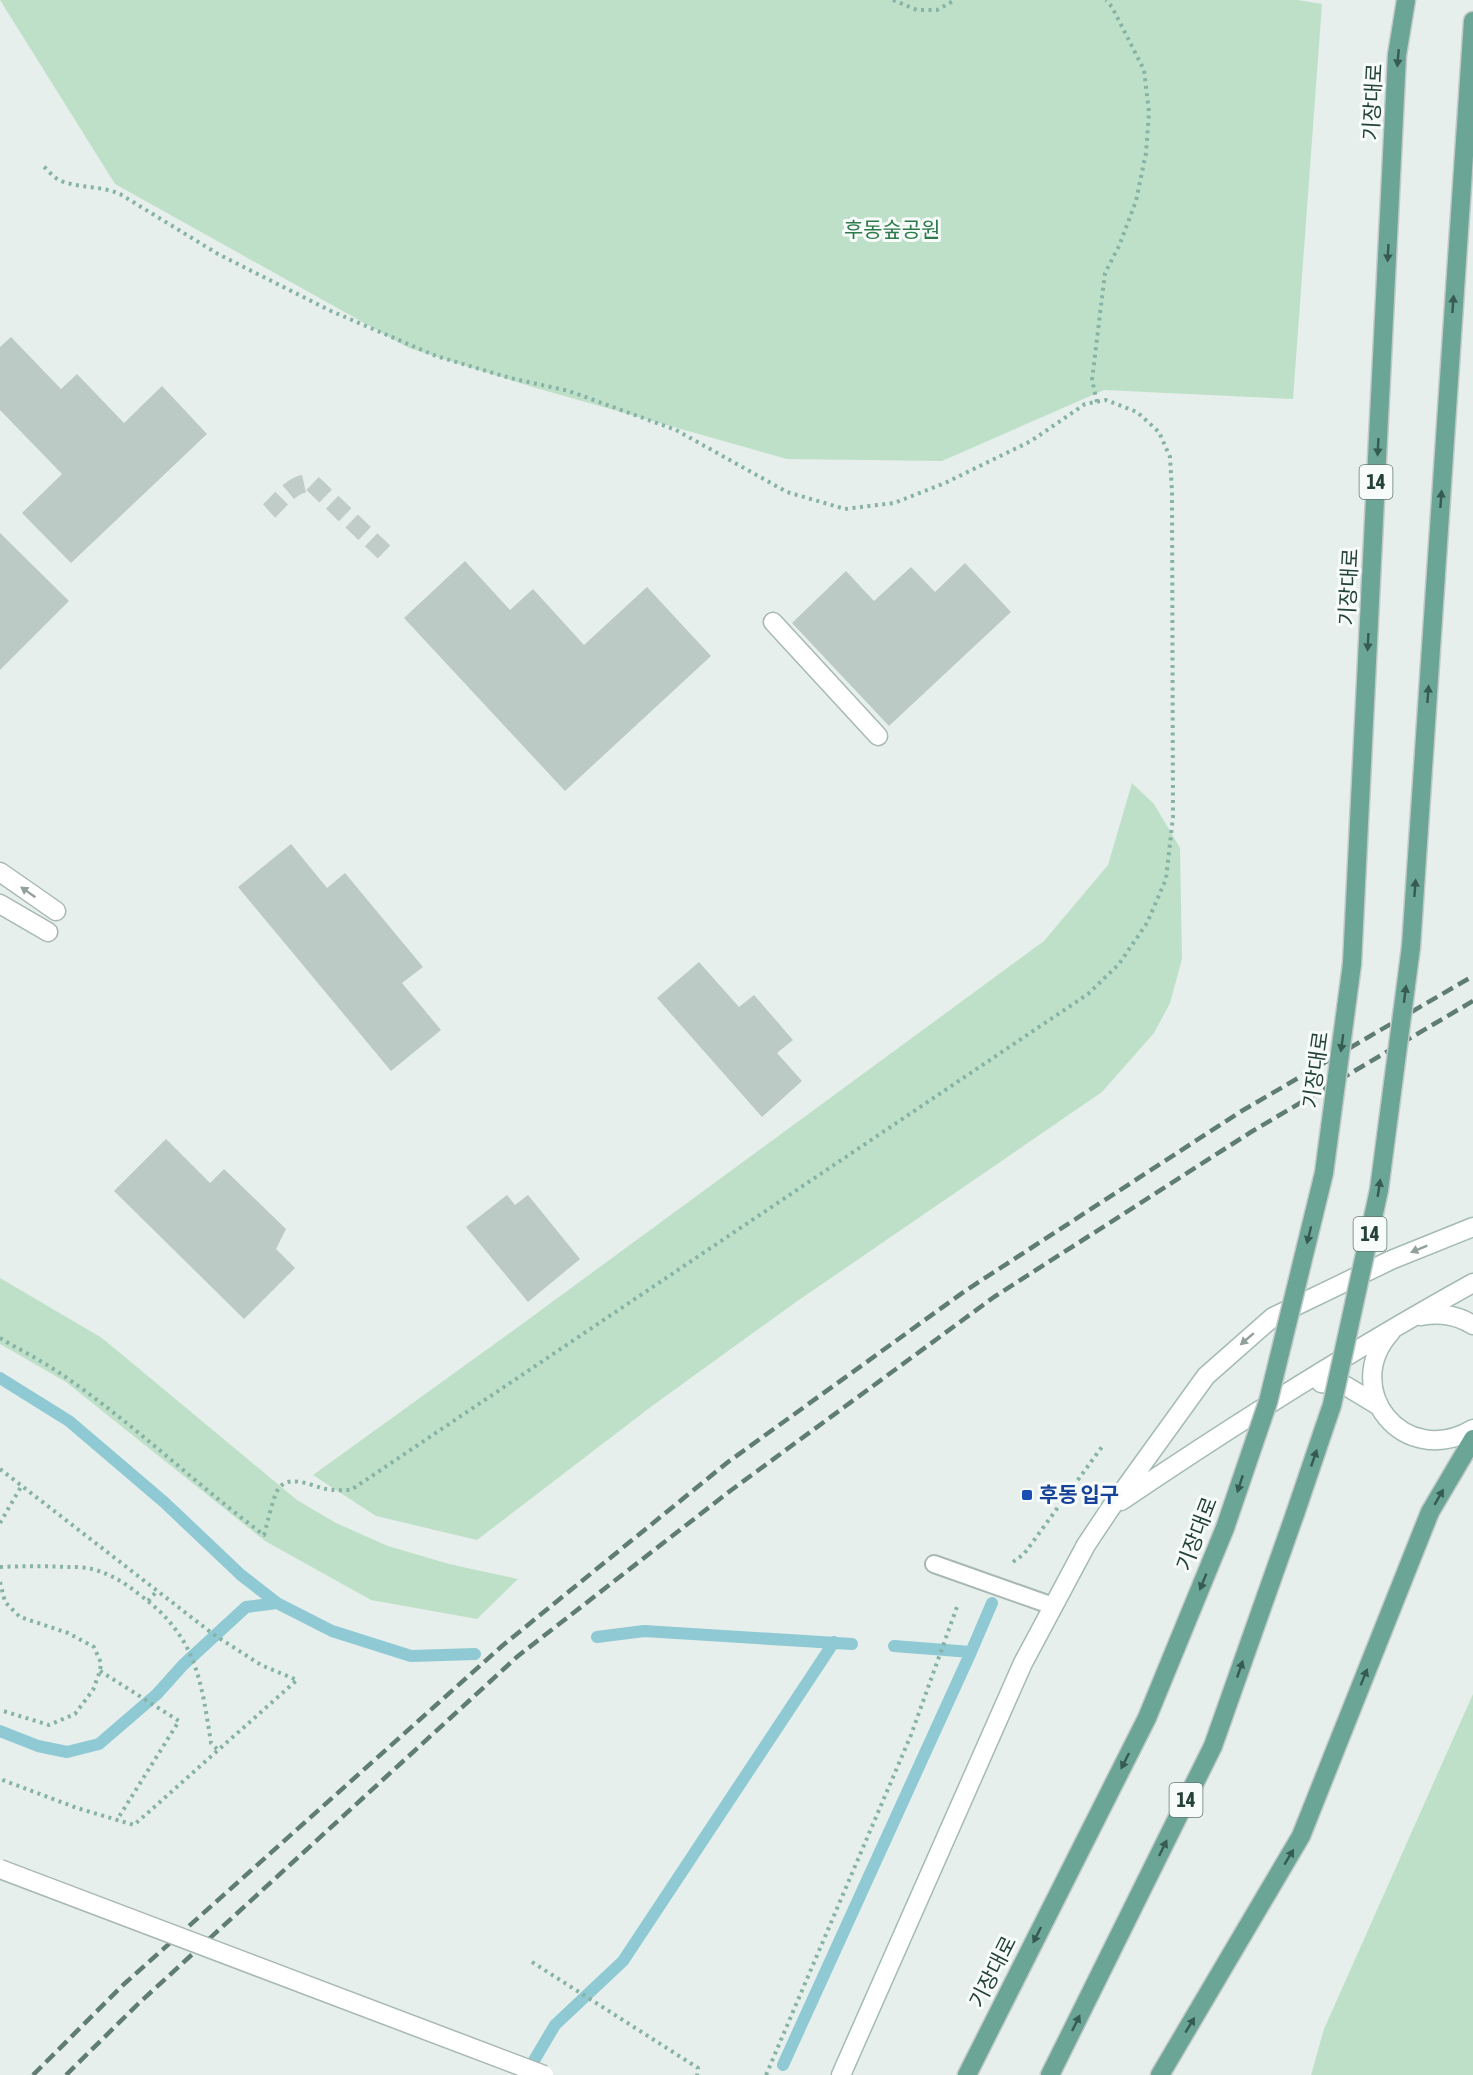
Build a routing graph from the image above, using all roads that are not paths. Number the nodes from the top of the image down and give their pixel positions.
1 (1406, 0) edge
2 (1473, 21) edge
3 (773, 622) dead end
4 (878, 736) dead end
5 (0, 872) edge
6 (0, 904) edge
7 (56, 911) dead end
8 (48, 932) dead end
9 (1473, 1227) edge
10 (1473, 1283) edge
11 (1473, 1325) edge
12 (1397, 1326) junction
13 (1307, 1381) junction
14 (1379, 1406) junction
15 (1473, 1429) edge
16 (1473, 1439) edge
17 (1110, 1509) junction
18 (934, 1564) dead end
19 (1053, 1606) junction
20 (0, 1869) edge
21 (544, 2075) edge
22 (841, 2075) edge
23 (966, 2075) edge
24 (1050, 2075) edge
25 (1160, 2075) edge

1 -> 23 main road, 기장대로 / 14, bridge
24 -> 2 main road, 14, bridge
3 - 4 main road
7 -> 5 main road
6 - 8 main road
9 -> 17 main road
10 - 12 main road
11 - 12 main road
12 - 13 main road
12 - 14 main road
13 - 14 main road
13 - 17 main road
14 - 15 main road
25 -> 16 main road
17 - 19 main road
18 - 19 lane
19 - 22 main road
20 - 21 main road, bridge

